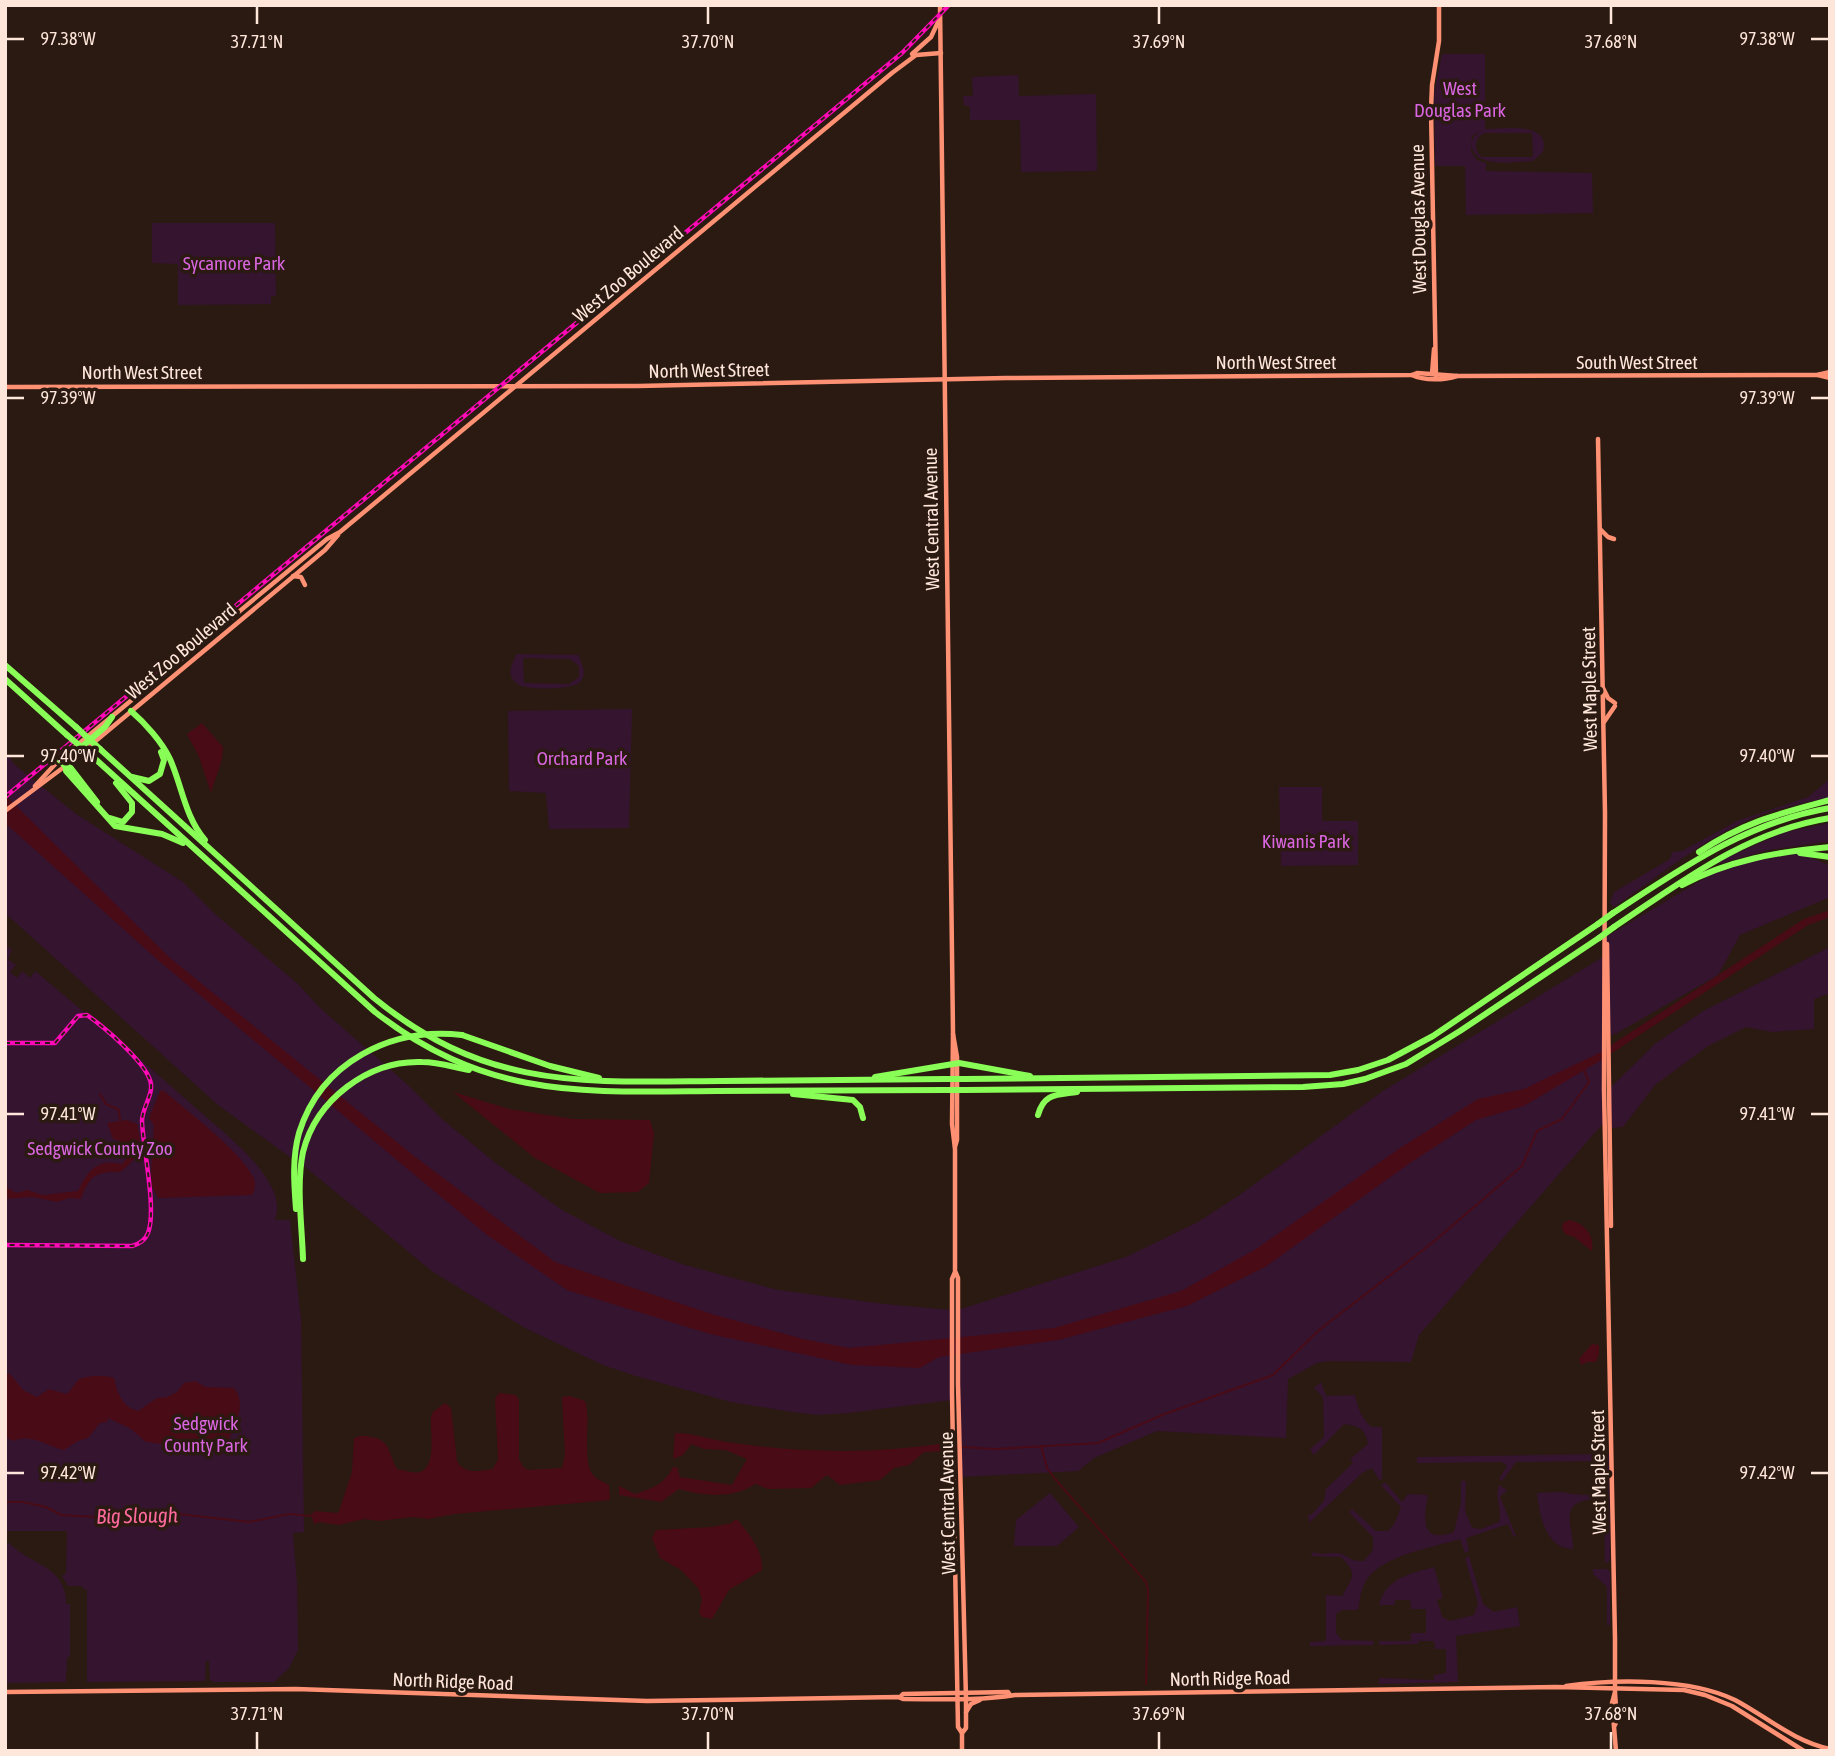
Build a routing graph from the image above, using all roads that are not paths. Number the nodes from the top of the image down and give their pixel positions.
1 (940, 5) edge
2 (1439, 5) edge
3 (940, 19) junction
4 (941, 53) junction
5 (905, 62) junction
6 (1830, 372) edge
7 (1817, 374) junction
8 (1434, 376) junction
9 (1830, 378) edge
10 (944, 379) junction
11 (515, 386) junction
12 (5, 387) edge
13 (1598, 439) dead end
14 (1600, 528) junction
15 (340, 532) junction
16 (1614, 539) dead end
17 (292, 576) junction
18 (305, 585) dead end
19 (5, 666) edge
20 (5, 679) edge
21 (1602, 686) junction
22 (129, 708) junction
23 (112, 717) junction
24 (1603, 722) junction
25 (59, 760) junction
26 (66, 767) junction
27 (109, 773) junction
28 (128, 775) junction
29 (35, 786) junction
30 (1830, 800) edge
31 (1830, 808) edge
32 (5, 811) edge
33 (1830, 818) edge
34 (1830, 847) edge
35 (1767, 855) junction
36 (201, 856) junction
37 (1830, 857) edge
38 (219, 858) junction
39 (1673, 873) junction
40 (1641, 909) junction
41 (1602, 938) junction
42 (954, 1064) junction
43 (487, 1074) junction
44 (1046, 1079) junction
45 (847, 1080) junction
46 (618, 1082) junction
47 (1112, 1089) junction
48 (763, 1091) junction
49 (1038, 1115) dead end
50 (863, 1118) dead end
51 (1608, 1125) junction
52 (299, 1209) junction
53 (956, 1455) junction
54 (957, 1679) junction
55 (965, 1682) junction
56 (1615, 1688) junction
57 (1694, 1690) junction
58 (5, 1692) edge
59 (941, 1696) junction
60 (958, 1696) junction
61 (966, 1696) junction
62 (982, 1696) junction
63 (958, 1711) junction
64 (966, 1713) junction
65 (962, 1733) junction
66 (1830, 1749) edge
67 (962, 1751) edge
68 (1616, 1751) edge
69 (1804, 1751) edge

1 - 3 main road, West Central Avenue
2 - 8 main road, West Douglas Avenue
3 - 4 main road, West Central Avenue
3 - 5 main road
4 - 5 main road, West Zoo Boulevard
4 - 10 main road, West Central Avenue
5 - 11 main road, West Zoo Boulevard
6 - 7 main road, South West Street
7 - 8 main road, South West Street
7 - 9 main road, South West Street
8 - 10 main road, North West Street
10 - 11 main road, North West Street
10 - 42 main road, West Central Avenue
11 - 12 main road, North West Street
11 - 15 main road, West Zoo Boulevard
13 - 14 main road, West Maple Street
14 - 16 main road
14 - 21 main road, West Maple Street
15 - 17 main road, West Zoo Boulevard
15 - 22 main road, West Zoo Boulevard
17 - 18 main road
17 - 22 main road, West Zoo Boulevard
19 - 28 highway, bridge
20 - 27 highway, bridge
21 - 24 main road, West Maple Street
21 - 24 main road
22 - 23 main road, West Zoo Boulevard
22 - 26 main road, West Zoo Boulevard
22 - 28 highway
22 - 38 highway
23 - 25 main road, West Zoo Boulevard
23 - 26 highway
24 - 41 main road, West Maple Street
25 - 26 highway
25 - 29 main road, West Zoo Boulevard
26 - 27 highway
26 - 29 main road, West Zoo Boulevard
26 - 36 highway
27 - 36 highway
28 - 38 highway
29 - 32 main road, West Zoo Boulevard
30 - 39 highway
31 - 39 highway
33 - 40 highway
34 - 35 highway
35 - 37 highway
35 - 40 highway
36 - 43 highway
38 - 46 highway
39 - 44 highway, bridge
40 - 41 highway, bridge
41 - 47 highway
41 - 51 main road, West Maple Street
41 - 51 main road, West Maple Street
42 - 44 highway
42 - 45 highway
42 - 53 main road, West Central Avenue
43 - 48 highway
43 - 52 highway
44 - 45 highway, bridge
45 - 46 highway
46 - 52 highway, bridge
47 - 48 highway, bridge
47 - 49 highway
48 - 50 highway
51 - 56 main road, West Maple Street
52 - 52 highway
53 - 54 main road, West Central Avenue
53 - 55 main road, West Central Avenue
54 - 59 main road
54 - 60 main road, West Central Avenue
55 - 61 main road, West Central Avenue
55 - 62 main road
56 - 57 main road, North Ridge Road
56 - 62 main road, North Ridge Road
56 - 68 main road, West Maple Street
57 - 66 main road
57 - 69 main road
58 - 59 main road, North Ridge Road
59 - 60 main road, North Ridge Road
59 - 63 main road
60 - 61 main road, North Ridge Road
60 - 63 main road, West Central Avenue
61 - 62 main road, North Ridge Road
61 - 64 main road, West Central Avenue
62 - 64 main road
63 - 65 main road, West Central Avenue
64 - 65 main road, West Central Avenue
65 - 67 main road, West Central Avenue

